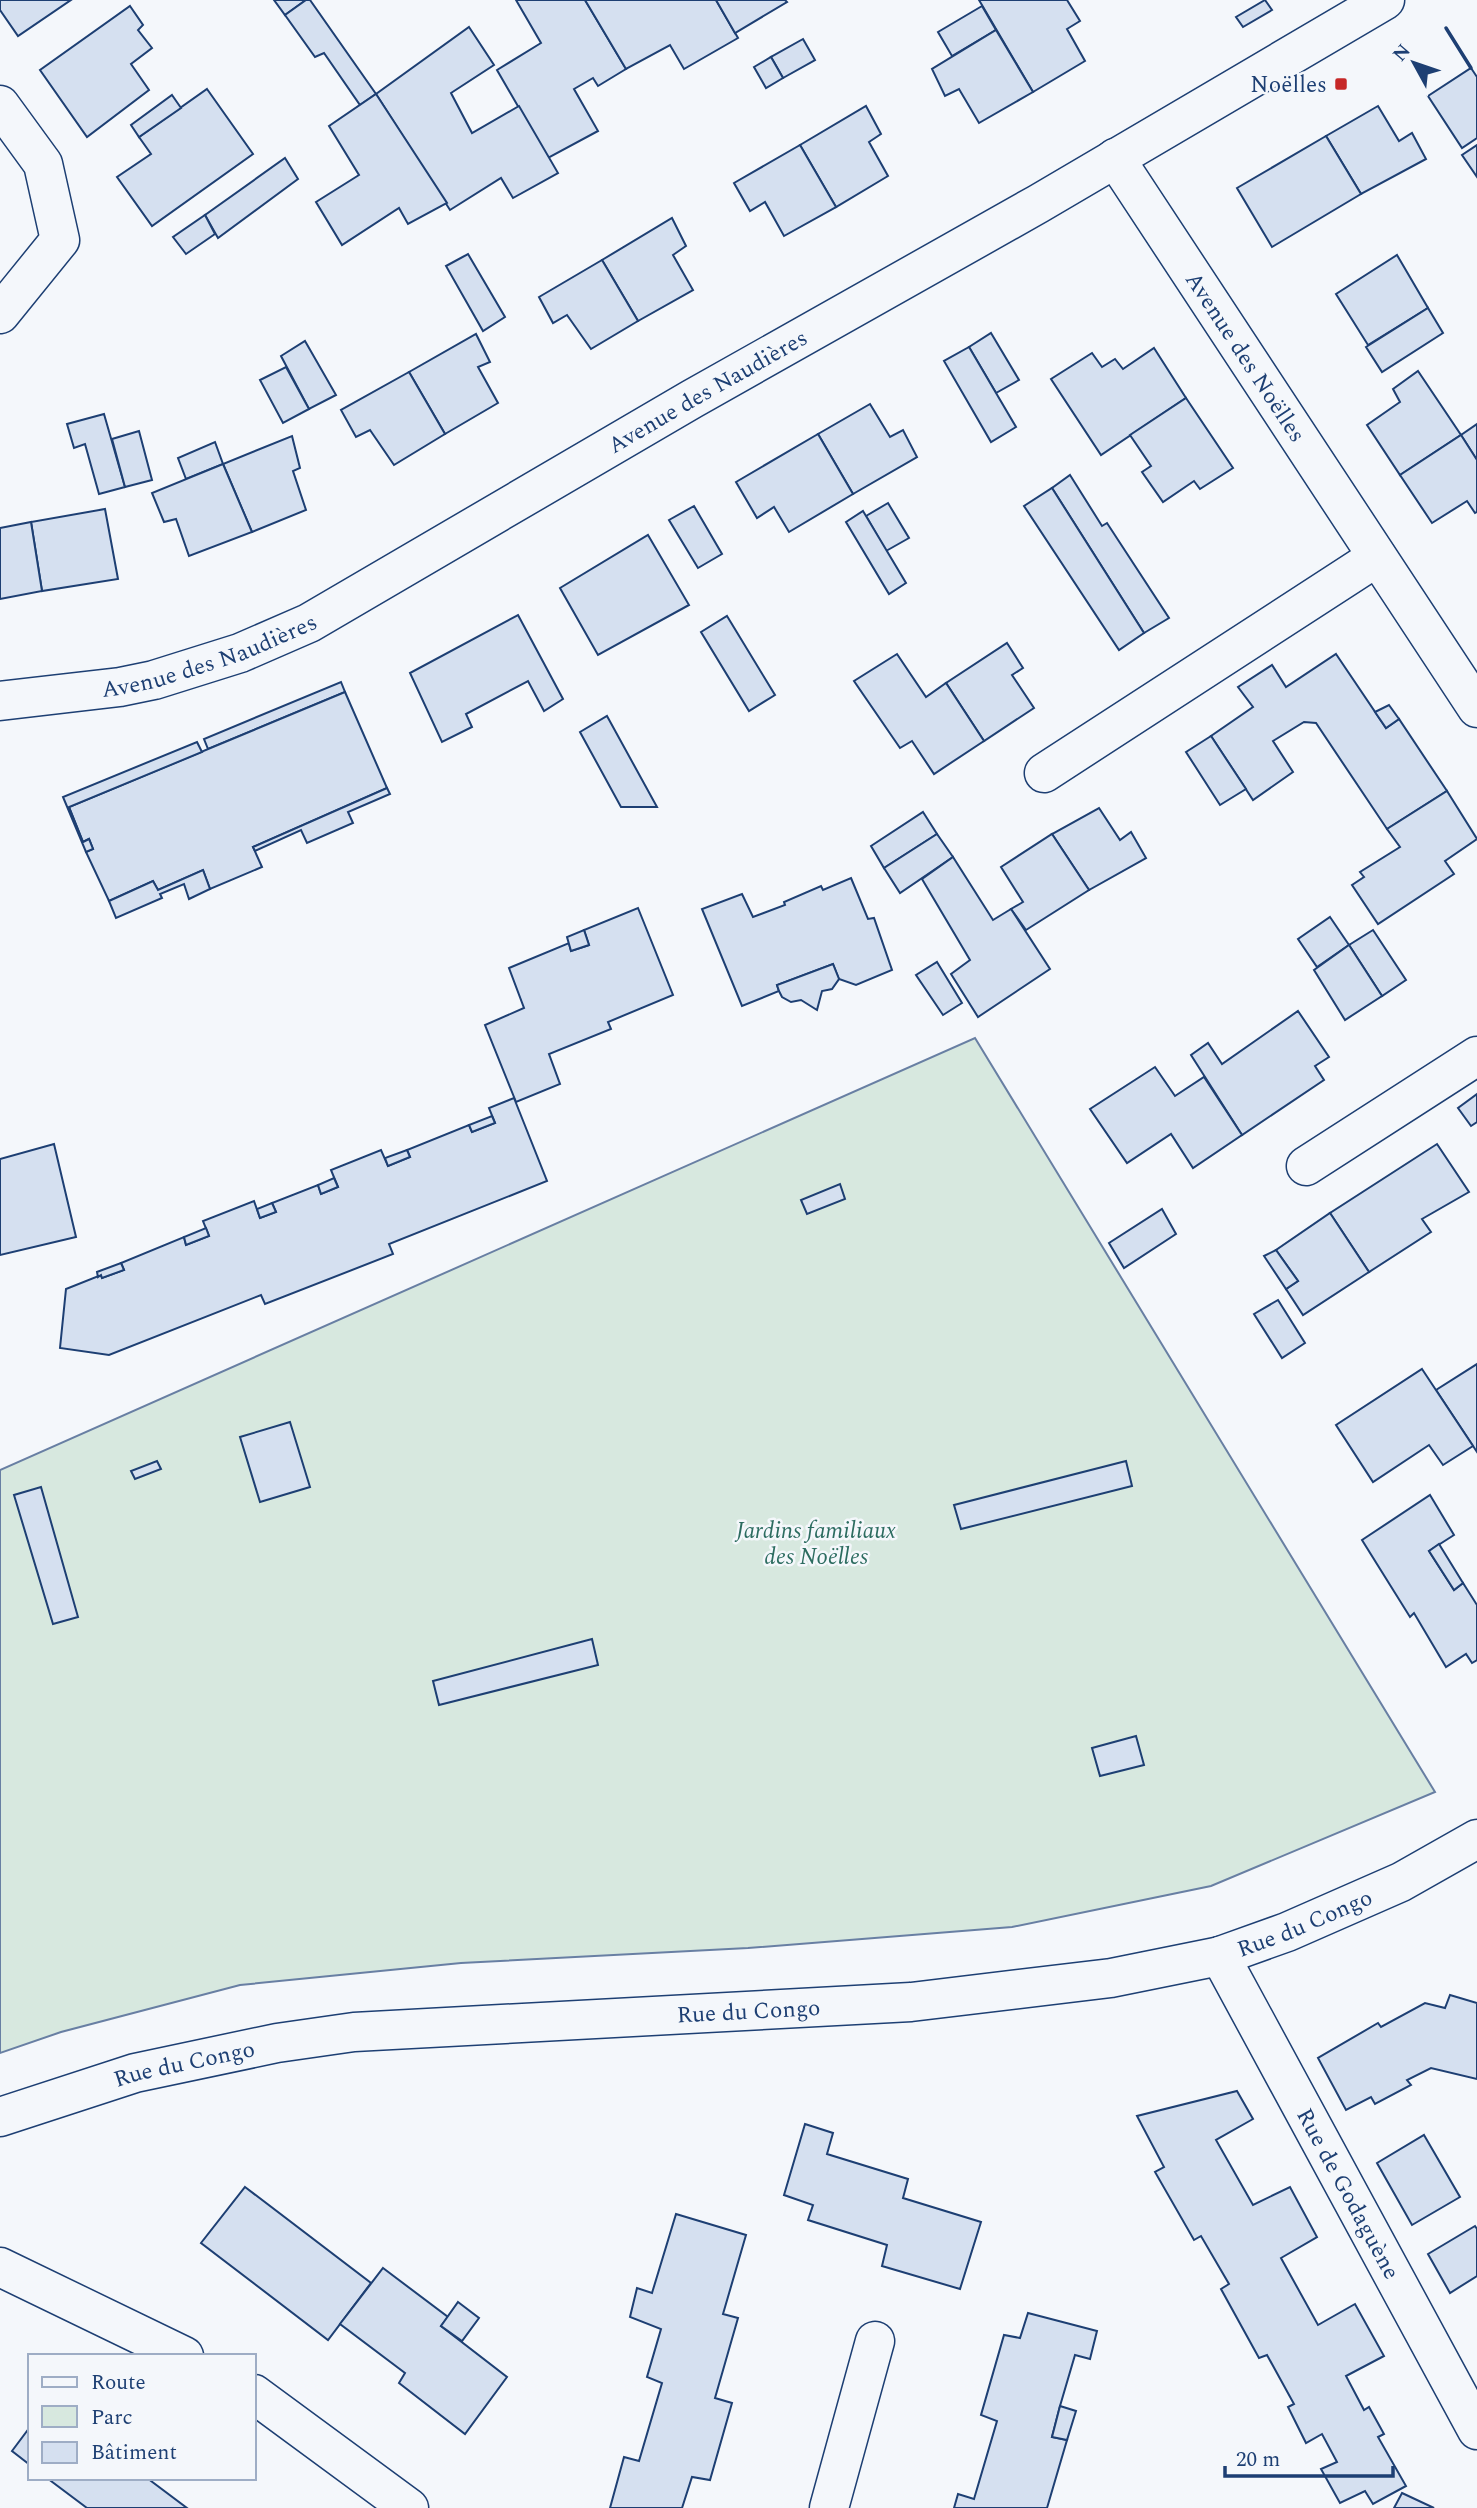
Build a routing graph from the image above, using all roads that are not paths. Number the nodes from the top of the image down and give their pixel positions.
1 (1385, 0) edge
2 (0, 105) edge
3 (1115, 158) junction
4 (0, 314) edge
5 (1377, 557) junction
6 (0, 701) edge
7 (1477, 708) edge
8 (1044, 773) dead end
9 (1477, 1056) edge
10 (1306, 1166) dead end
11 (1477, 1839) edge
12 (1220, 1956) junction
13 (0, 2116) edge
14 (0, 2267) edge
15 (875, 2341) dead end
16 (180, 2354) edge
17 (256, 2395) edge
18 (1477, 2430) edge
19 (409, 2508) edge
20 (830, 2508) edge

1 - 3 street, Avenue des Naudières
2 - 4 street
3 - 5 street, Avenue des Noëlles
3 - 6 street, Avenue des Naudières
5 - 7 street, Avenue des Noëlles
5 - 8 street
9 - 10 street
11 - 12 street, Rue du Congo
12 - 13 street, Rue du Congo
12 - 18 street, Rue de Godaguène
14 - 16 street
15 - 20 street
17 - 19 street

